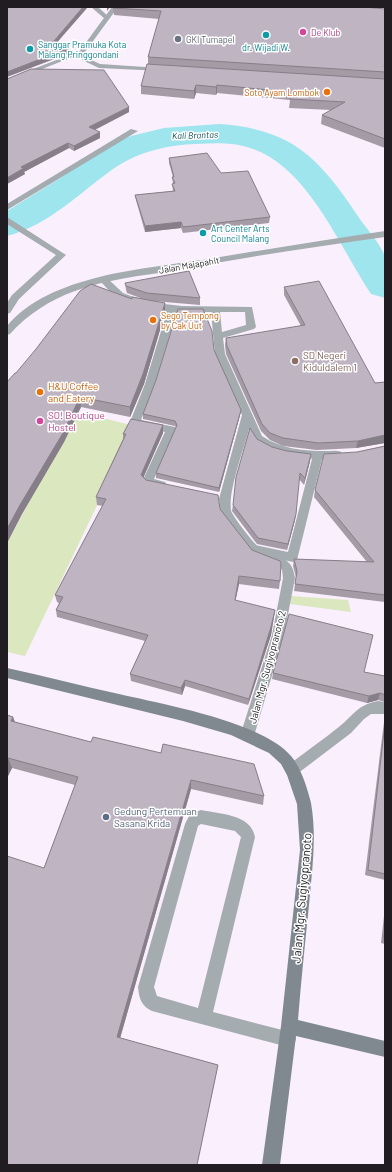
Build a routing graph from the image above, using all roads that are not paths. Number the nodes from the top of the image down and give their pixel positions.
1 (94, 7) edge
2 (115, 7) edge
3 (107, 18) junction
4 (82, 52) junction
5 (168, 71) edge
6 (7, 81) edge
7 (134, 131) dead end
8 (7, 208) edge
9 (7, 220) edge
10 (385, 234) edge
11 (104, 280) junction
12 (173, 308) junction
13 (215, 309) junction
14 (7, 311) edge
15 (7, 332) edge
16 (218, 336) junction
17 (248, 416) junction
18 (318, 455) junction
19 (346, 455) edge
20 (170, 487) edge
21 (254, 550) junction
22 (7, 673) edge
23 (385, 708) edge
24 (248, 736) junction
25 (292, 770) junction
26 (204, 1018) junction
27 (288, 1033) junction
28 (385, 1049) edge
29 (271, 1165) edge

1 - 3 street
2 - 3 street
3 - 4 street
4 - 5 street
4 - 6 street
7 - 8 street
9 - 14 street
10 - 11 street, Jalan Majapahit
11 - 12 street
11 - 15 street, Jalan Majapahit
12 - 13 street
12 - 20 street
13 - 16 street
13 - 16 street
16 - 17 street
17 - 18 street
17 - 21 street, Jalan Mgr. Sugiyopranoto 2
18 - 19 street
18 - 21 street
21 - 24 street, Jalan Mgr. Sugiyopranoto 2
22 - 24 main road, Jalan Mgr. Sugiyopranoto
23 - 25 street
24 - 25 main road, Jalan Mgr. Sugiyopranoto
25 - 27 main road, Jalan Mgr. Sugiyopranoto
26 - 26 street
26 - 27 street
27 - 28 main road
27 - 29 main road, Jalan Mgr. Sugiyopranoto

